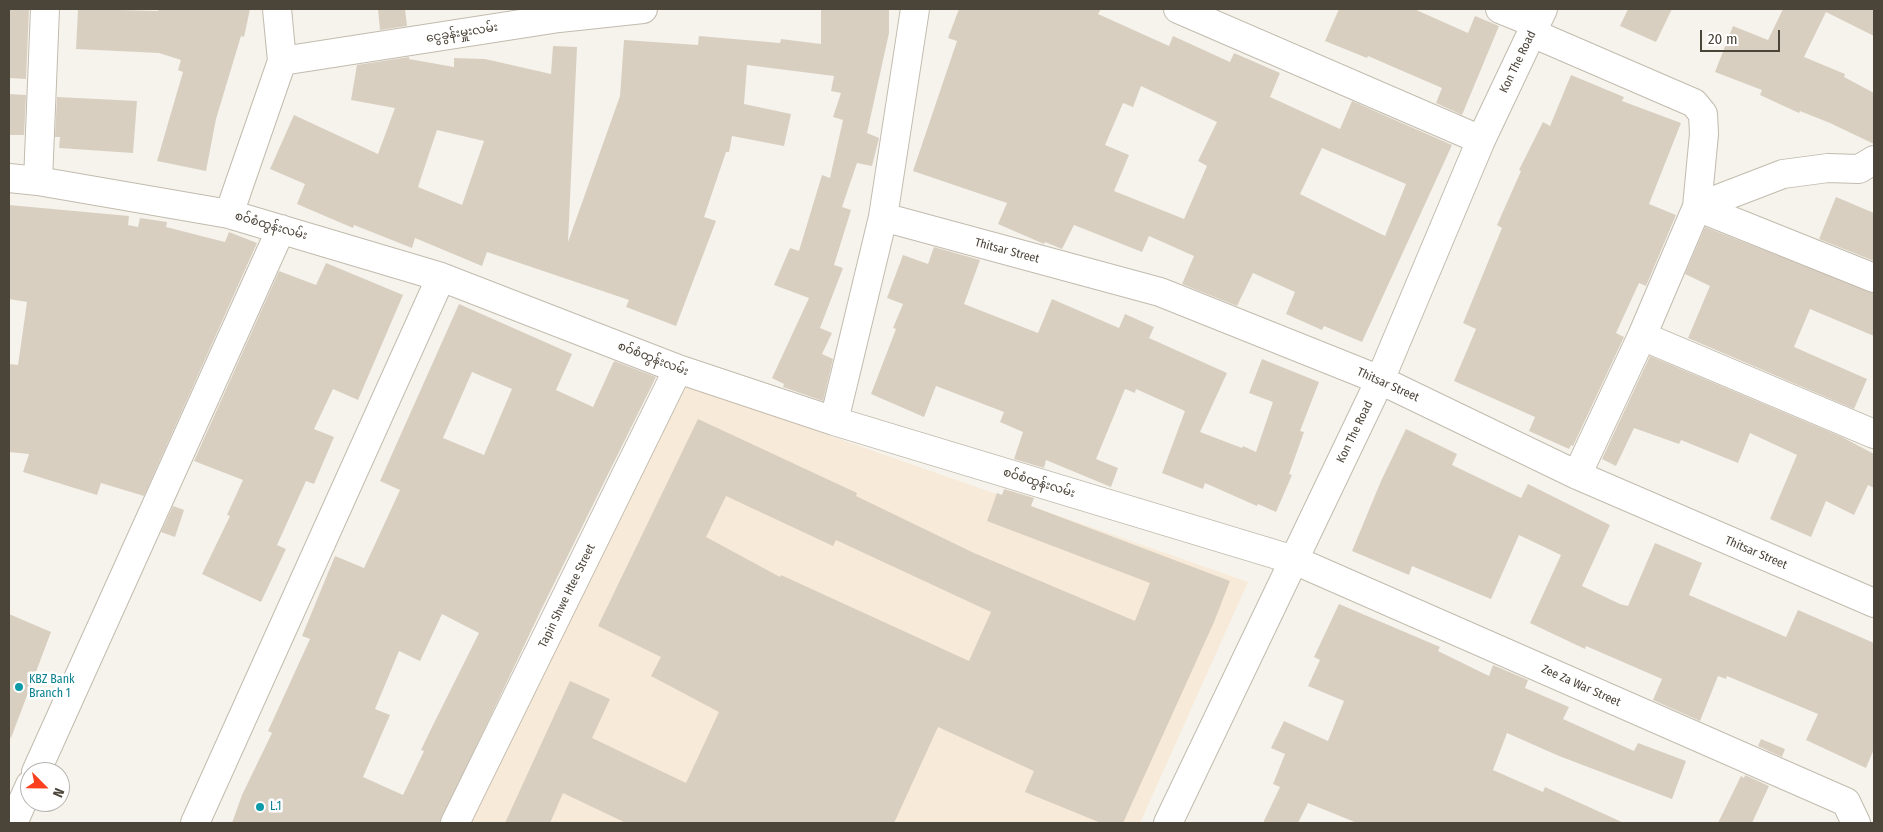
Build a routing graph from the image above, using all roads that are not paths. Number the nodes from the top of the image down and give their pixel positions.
1 (45, 9) edge
2 (277, 9) edge
3 (643, 9) edge
4 (915, 9) edge
5 (1178, 9) edge
6 (1500, 9) edge
7 (1537, 22) edge
8 (282, 61) junction
9 (1481, 140) junction
10 (1874, 160) edge
11 (9, 178) edge
12 (38, 181) junction
13 (1697, 207) junction
14 (229, 214) junction
15 (883, 217) junction
16 (281, 229) junction
17 (441, 277) junction
18 (1874, 278) edge
19 (1642, 336) junction
20 (678, 369) junction
21 (1380, 380) junction
22 (834, 421) junction
23 (1874, 434) edge
24 (1576, 474) junction
25 (1294, 560) junction
26 (1874, 603) edge
27 (41, 762) edge
28 (20, 807) edge
29 (13, 823) edge
30 (195, 823) edge
31 (455, 823) edge
32 (1168, 823) edge
33 (1856, 823) edge

1 - 12 street
2 - 8 street
3 - 8 street, ငွေခွန်းမှူးလမ်း
4 - 15 street
5 - 9 street
6 - 7 street
7 - 9 street, Kon The Road
7 - 13 street
8 - 14 street
9 - 21 street, Kon The Road
10 - 13 street
11 - 12 street, စဝ်စံထွန်းလမ်း
12 - 14 street, စဝ်စံထွန်းလမ်း
13 - 18 street
13 - 19 street
14 - 16 street, စဝ်စံထွန်းလမ်း
15 - 21 street, Thitsar Street
15 - 22 street
16 - 17 street, စဝ်စံထွန်းလမ်း
16 - 27 street
17 - 20 street, စဝ်စံထွန်းလမ်း
17 - 30 street
19 - 23 street
19 - 24 street
20 - 22 street, စဝ်စံထွန်းလမ်း
20 - 31 street, Tapin Shwe Htee Street
21 - 24 street, Thitsar Street
21 - 25 street, Kon The Road
22 - 25 street, စဝ်စံထွန်းလမ်း
24 - 26 street, Thitsar Street
25 - 32 street, Kon The Road
25 - 33 street, Zee Za War Street
28 - 29 street

